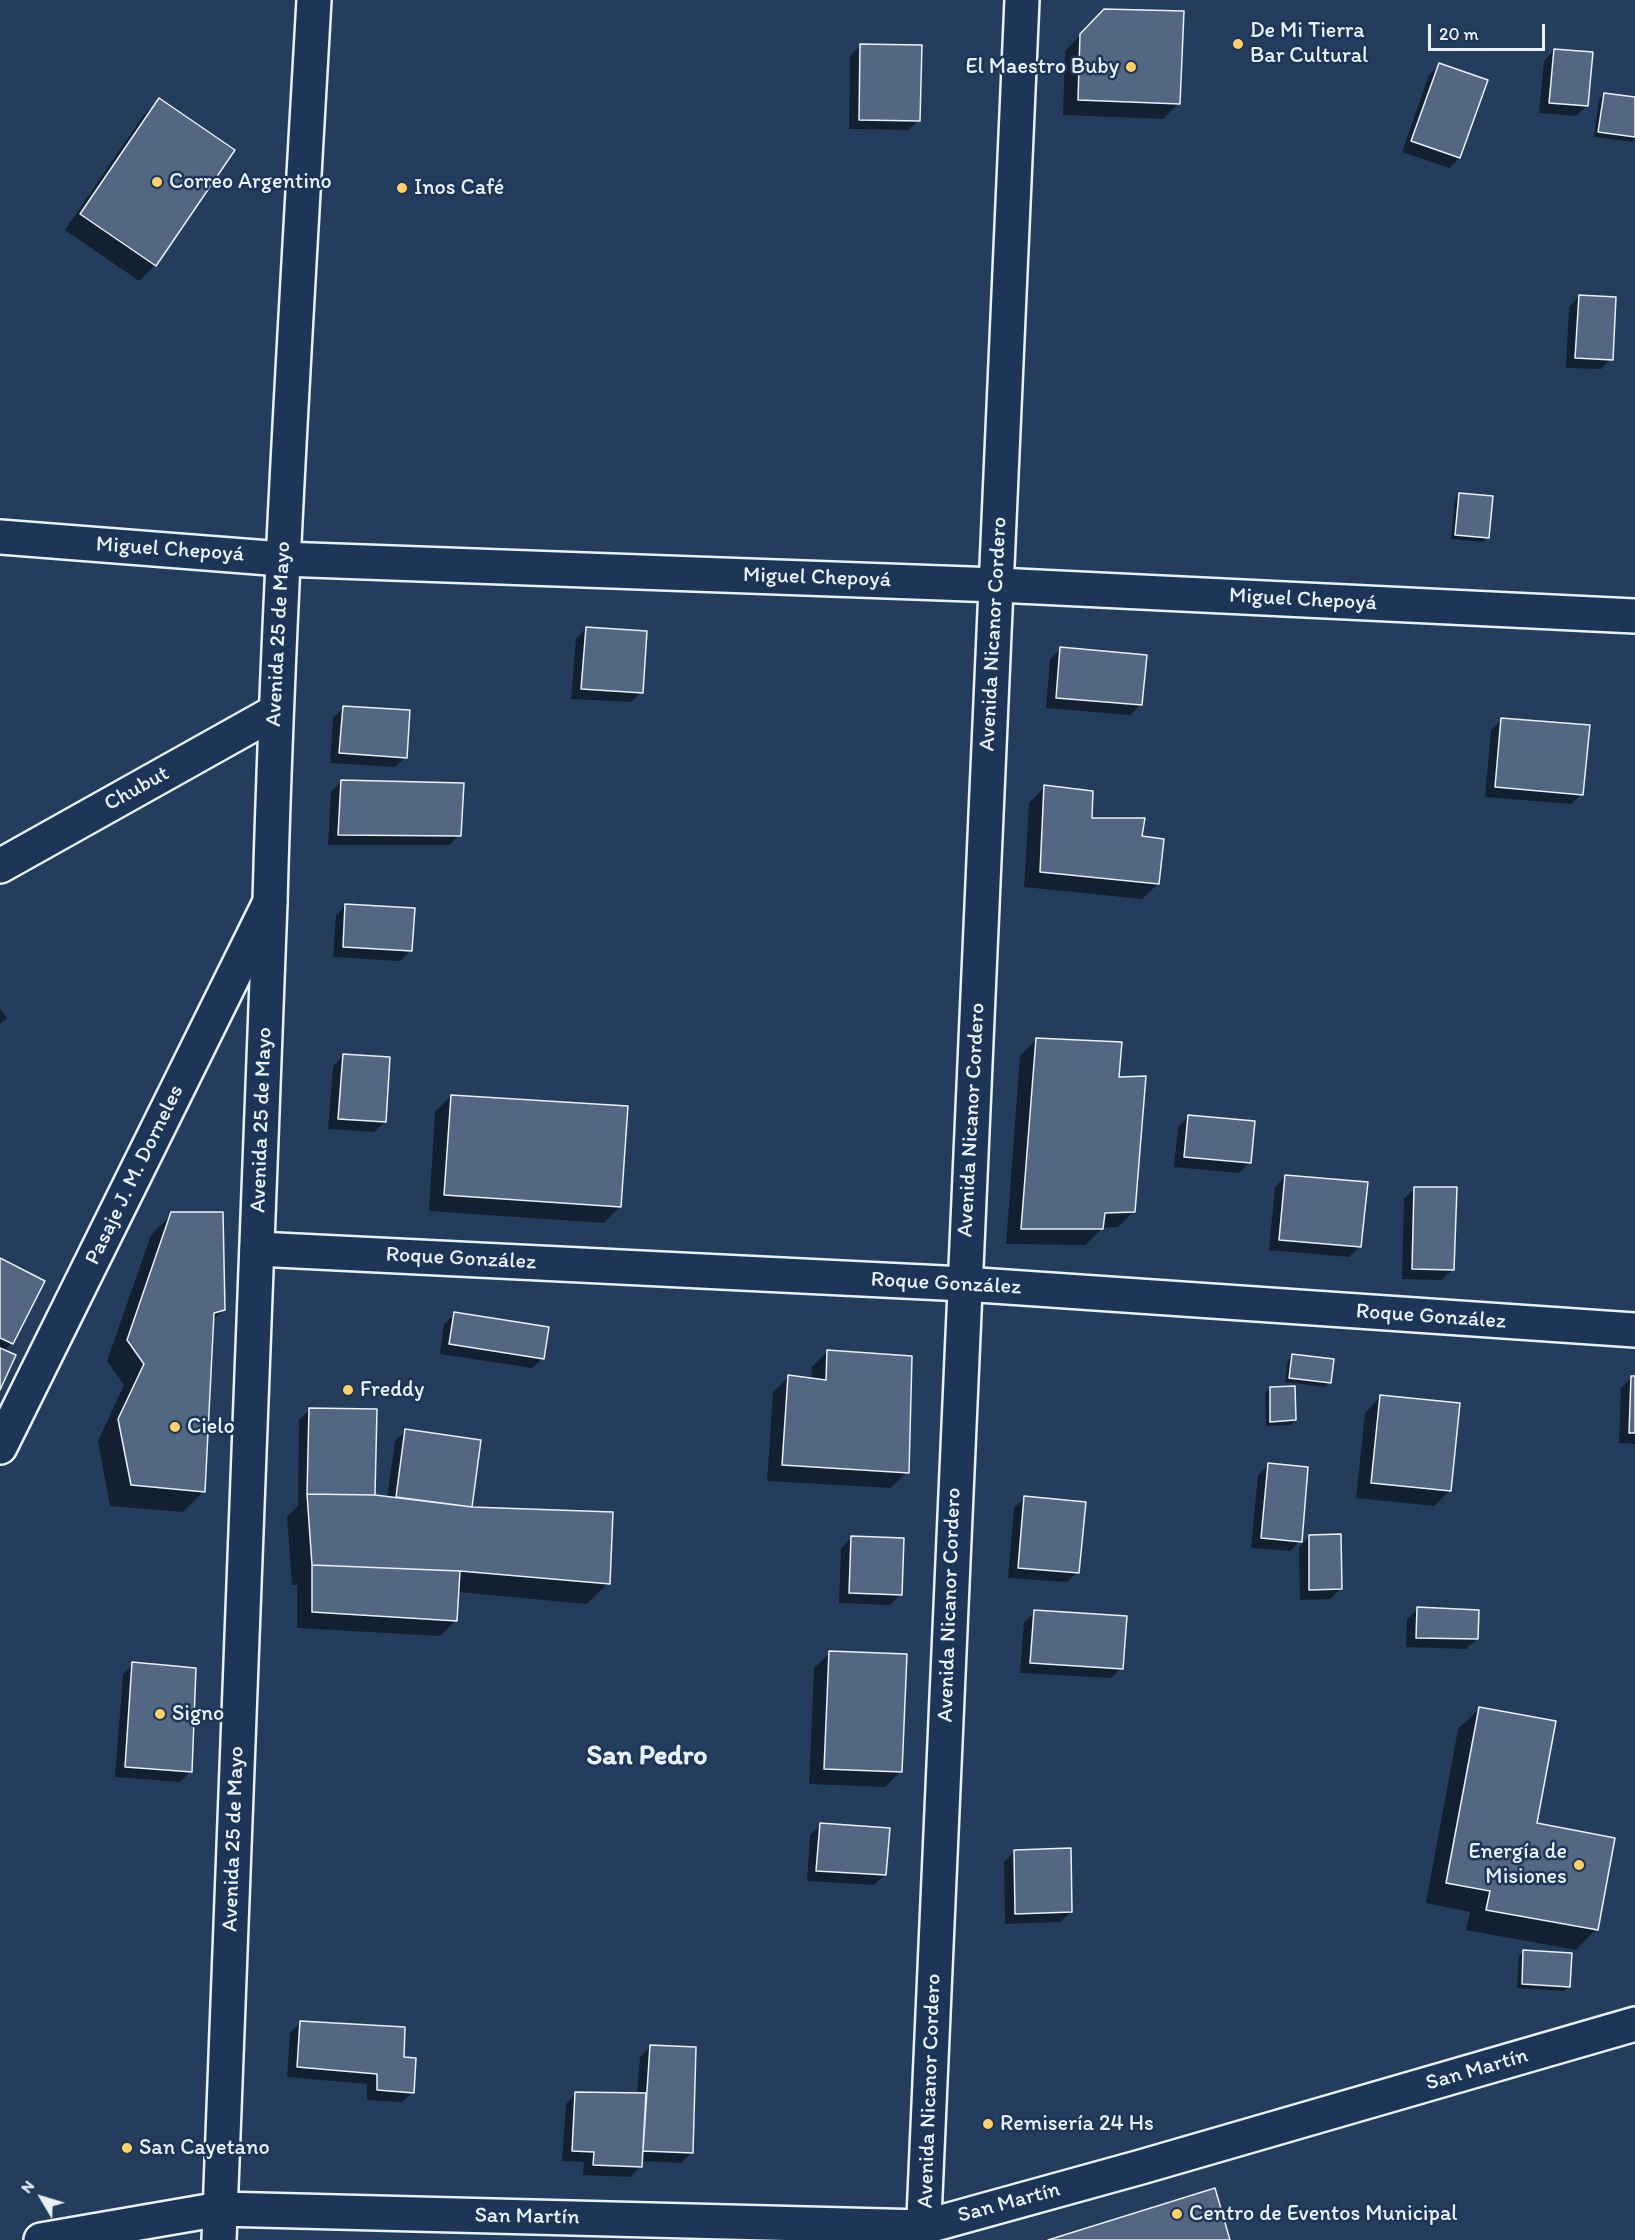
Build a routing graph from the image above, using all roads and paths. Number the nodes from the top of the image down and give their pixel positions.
1 (314, 0) edge
2 (1023, 0) edge
3 (0, 537) edge
4 (282, 559) junction
5 (997, 585) junction
6 (1635, 616) edge
7 (275, 712) junction
8 (0, 866) edge
9 (270, 902) junction
10 (256, 1250) junction
11 (964, 1284) junction
12 (1635, 1330) edge
13 (0, 1447) edge
14 (1635, 2024) edge
15 (219, 2224) edge
16 (923, 2233) edge
17 (41, 2240) edge

1 - 4 street, Avenida 25 de Mayo
2 - 5 street, Avenida Nicanor Cordero
3 - 4 street, Miguel Chepoyá
4 - 5 street, Miguel Chepoyá
4 - 7 street, Avenida 25 de Mayo
5 - 6 street, Miguel Chepoyá
5 - 11 street, Avenida Nicanor Cordero
7 - 8 street, Chubut
7 - 9 street, Avenida 25 de Mayo
9 - 10 street, Avenida 25 de Mayo
9 - 13 street, Pasaje J. M. Dorneles
10 - 11 street, Roque González
10 - 15 street, Avenida 25 de Mayo
11 - 12 street, Roque González
11 - 16 street, Avenida Nicanor Cordero
14 - 16 street, San Martín
15 - 16 street, San Martín
15 - 17 street, San Martín

